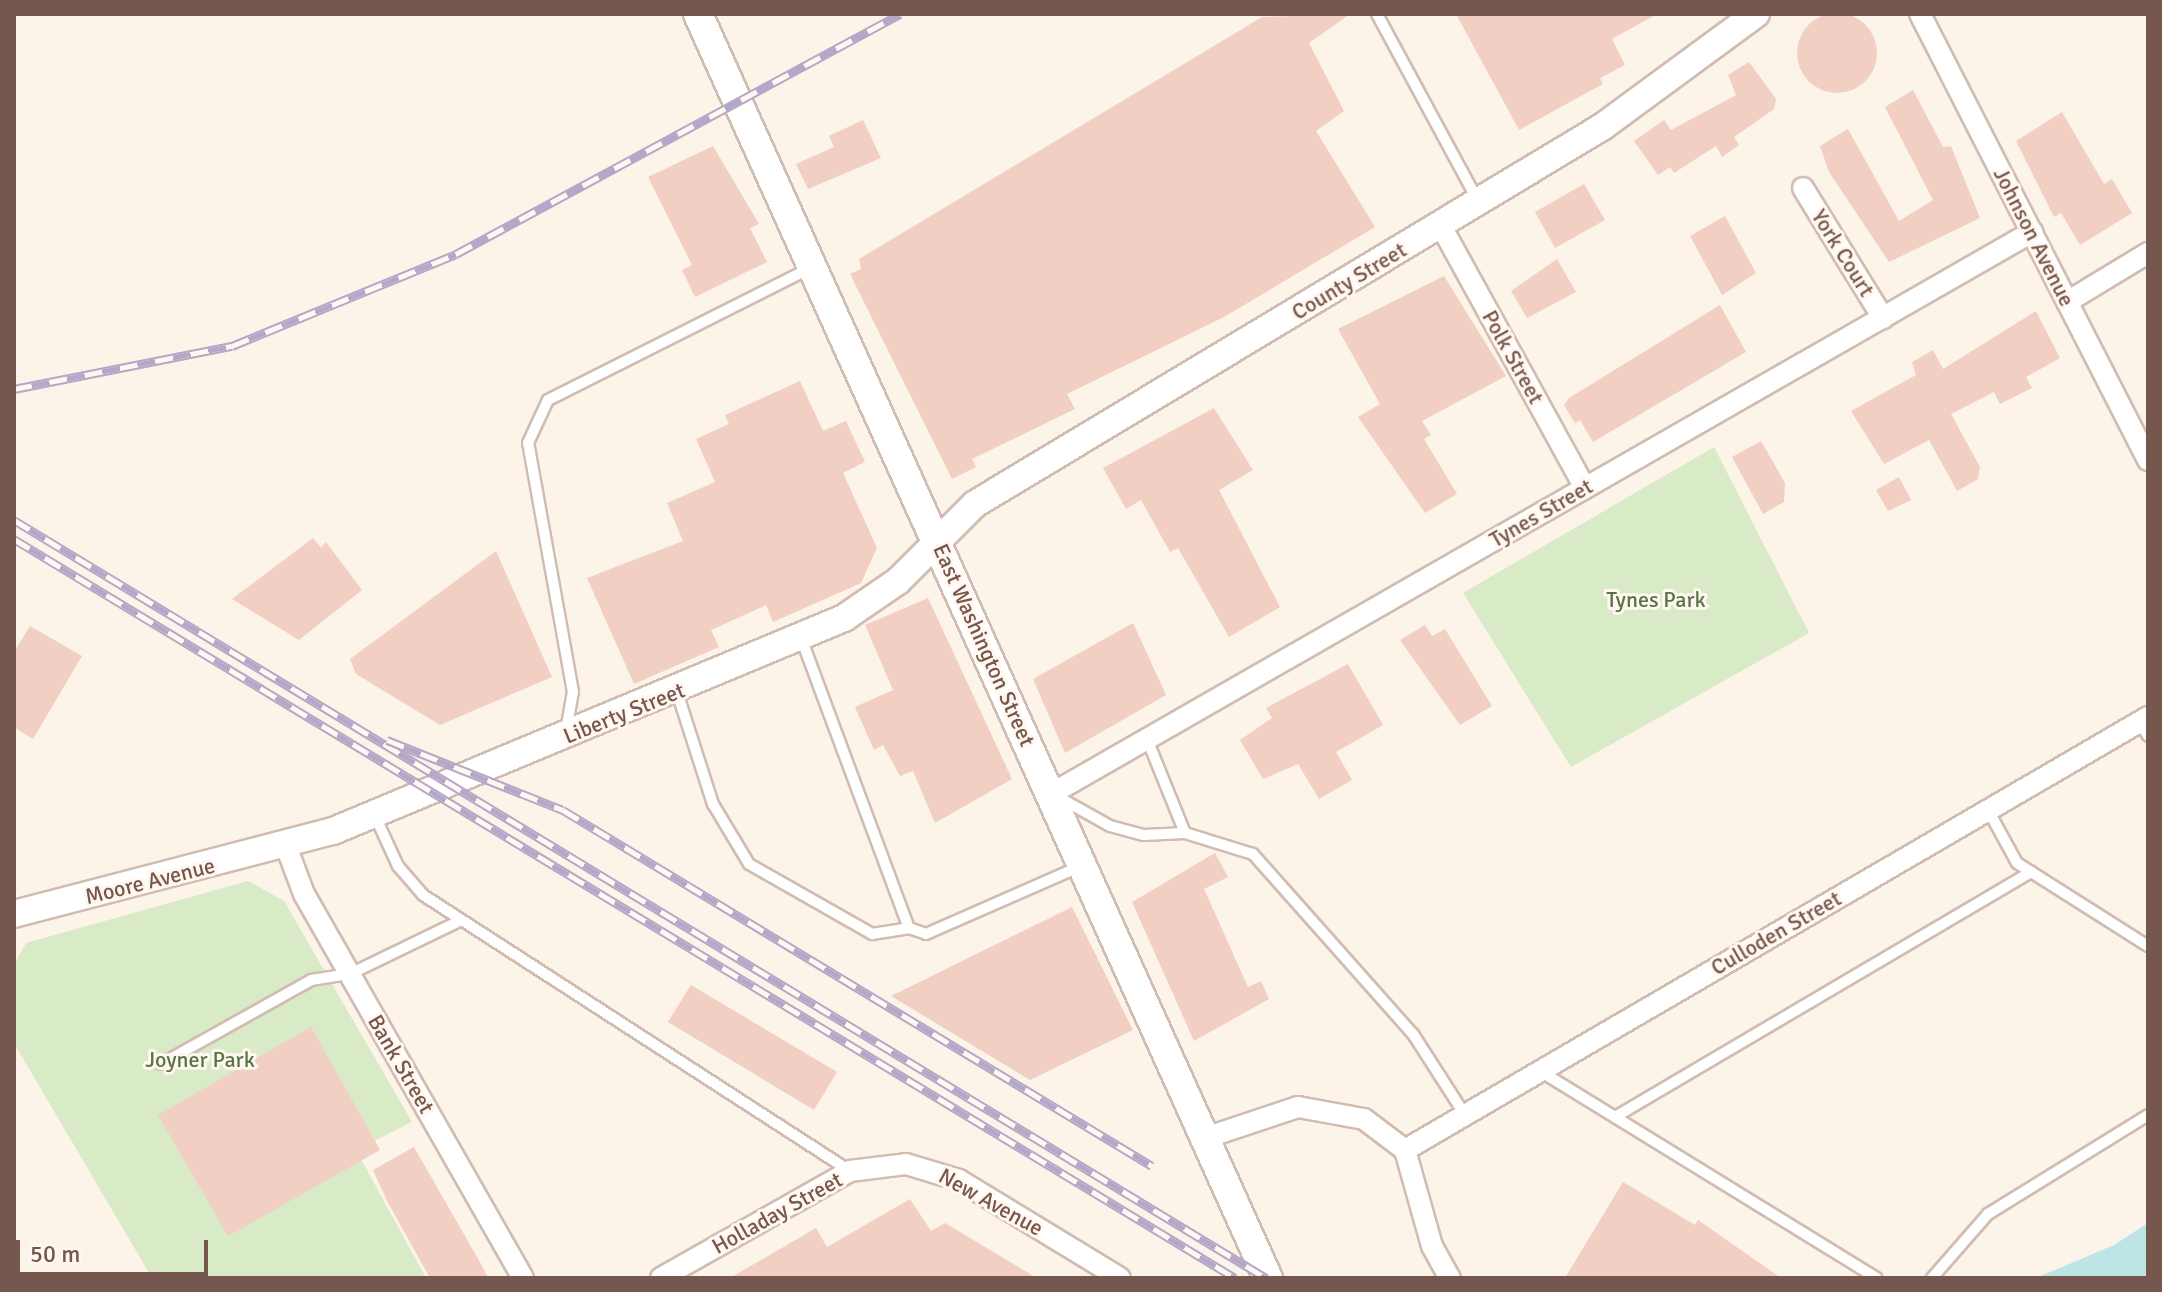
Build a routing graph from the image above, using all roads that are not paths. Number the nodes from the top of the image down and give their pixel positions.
1 (698, 14) edge
2 (1377, 14) edge
3 (1756, 14) edge
4 (1920, 14) edge
5 (1803, 188) dead end
6 (1479, 203) junction
7 (1441, 226) junction
8 (2032, 232) junction
9 (2148, 253) edge
10 (812, 267) junction
11 (2067, 302) junction
12 (1883, 318) junction
13 (2148, 460) edge
14 (1585, 488) junction
15 (937, 539) junction
16 (801, 636) junction
17 (677, 692) junction
18 (2145, 725) edge
19 (565, 737) junction
20 (1147, 739) junction
21 (1051, 794) junction
22 (1988, 810) junction
23 (375, 816) junction
24 (1185, 833) junction
25 (286, 846) junction
26 (1083, 865) junction
27 (2031, 872) junction
28 (14, 914) edge
29 (459, 921) junction
30 (909, 928) junction
31 (2148, 946) edge
32 (350, 974) junction
33 (161, 1064) dead end
34 (1540, 1071) junction
35 (1465, 1115) junction
36 (2148, 1115) edge
37 (1615, 1117) junction
38 (1205, 1138) junction
39 (1405, 1150) junction
40 (850, 1171) junction
41 (523, 1278) edge
42 (661, 1278) edge
43 (1120, 1278) edge
44 (1268, 1278) edge
45 (1450, 1278) edge
46 (1876, 1278) edge
47 (1932, 1278) edge

1 - 10 main road, East Washington Street
2 - 6 lane
3 - 6 street, County Street
4 - 8 street, Johnson Avenue
5 - 12 street, York Court
6 - 7 street, County Street
7 - 14 street, Polk Street
7 - 15 street, County Street
8 - 11 street, Johnson Avenue
8 - 12 street, Tynes Street
9 - 11 street
10 - 15 main road, East Washington Street
10 - 19 lane
11 - 13 street, Johnson Avenue
12 - 14 street, Tynes Street
14 - 20 street, Tynes Street
15 - 16 street, Liberty Street
15 - 21 main road, East Washington Street
16 - 17 street, Liberty Street
16 - 30 lane
17 - 19 street, Liberty Street
17 - 30 lane
18 - 22 street, Culloden Street
19 - 23 street, Liberty Street
20 - 21 street, Tynes Street
20 - 24 lane
21 - 24 lane
21 - 26 main road, East Washington Street
22 - 27 lane
22 - 34 street, Culloden Street
23 - 25 street, Liberty Street
23 - 29 lane
24 - 35 lane
25 - 28 street, Moore Avenue
25 - 32 street, Bank Street
26 - 30 lane
26 - 38 main road, East Washington Street
27 - 31 lane
27 - 37 lane
29 - 32 lane
29 - 40 lane
32 - 33 lane
32 - 41 street, Bank Street
34 - 35 street, Culloden Street
34 - 37 lane
35 - 39 street, Culloden Street
36 - 47 lane
37 - 46 lane
38 - 39 street
38 - 44 main road, East Washington Street
39 - 45 street
40 - 42 street, Holladay Street
40 - 43 street, New Avenue

